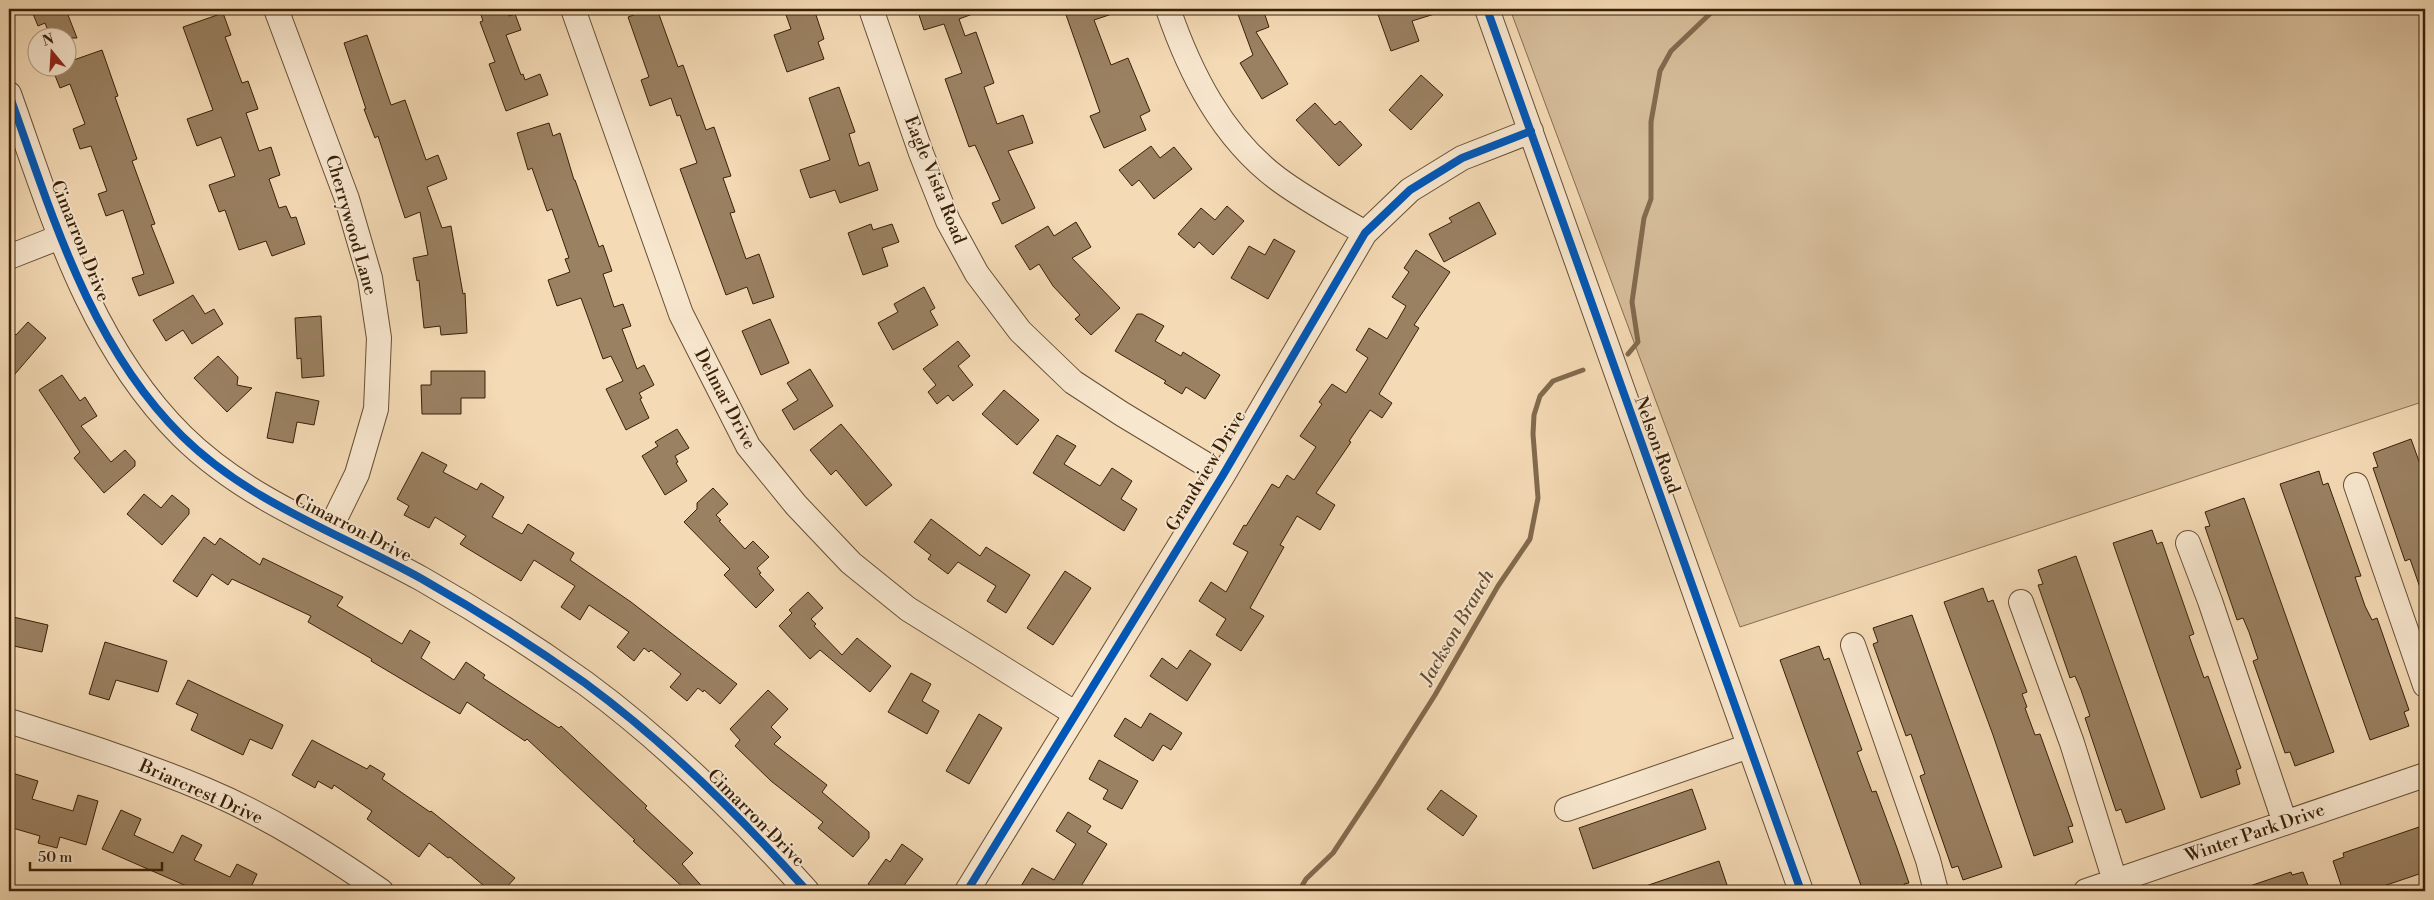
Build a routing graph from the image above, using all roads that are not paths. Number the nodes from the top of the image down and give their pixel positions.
1 (276, 9) edge
2 (574, 9) edge
3 (871, 9) edge
4 (1168, 9) edge
5 (1487, 9) edge
6 (9, 94) edge
7 (1531, 131) junction
8 (1365, 233) junction
9 (60, 237) junction
10 (9, 257) edge
11 (1223, 475) junction
12 (2356, 485) dead end
13 (329, 531) junction
14 (2188, 543) dead end
15 (2021, 602) dead end
16 (1853, 645) dead end
17 (2425, 686) edge
18 (1076, 714) junction
19 (9, 721) edge
20 (1749, 746) junction
21 (2425, 775) edge
22 (1567, 809) dead end
23 (2285, 823) junction
24 (2115, 881) junction
25 (381, 891) edge
26 (807, 891) edge
27 (967, 891) edge
28 (1801, 891) edge
29 (1936, 891) edge
30 (2086, 891) edge

1 - 13 street, Cherrywood Lane
2 - 18 street, Delmar Drive
3 - 11 street, Eagle Vista Road
4 - 8 street
5 - 7 street, Nelson Road
6 - 9 street, Cimarron Drive
7 - 8 street, Grandview Drive
7 - 20 street, Nelson Road
8 - 11 street, Grandview Drive
9 - 10 street
9 - 13 street, Cimarron Drive
11 - 18 street, Grandview Drive
12 - 17 street
13 - 26 street, Cimarron Drive
14 - 23 street
15 - 24 street
16 - 29 street
18 - 27 street, Grandview Drive
19 - 25 street, Briarcrest Drive
20 - 22 street
20 - 28 street, Nelson Road
21 - 23 street, Winter Park Drive
23 - 24 street, Winter Park Drive
24 - 30 street, Winter Park Drive

